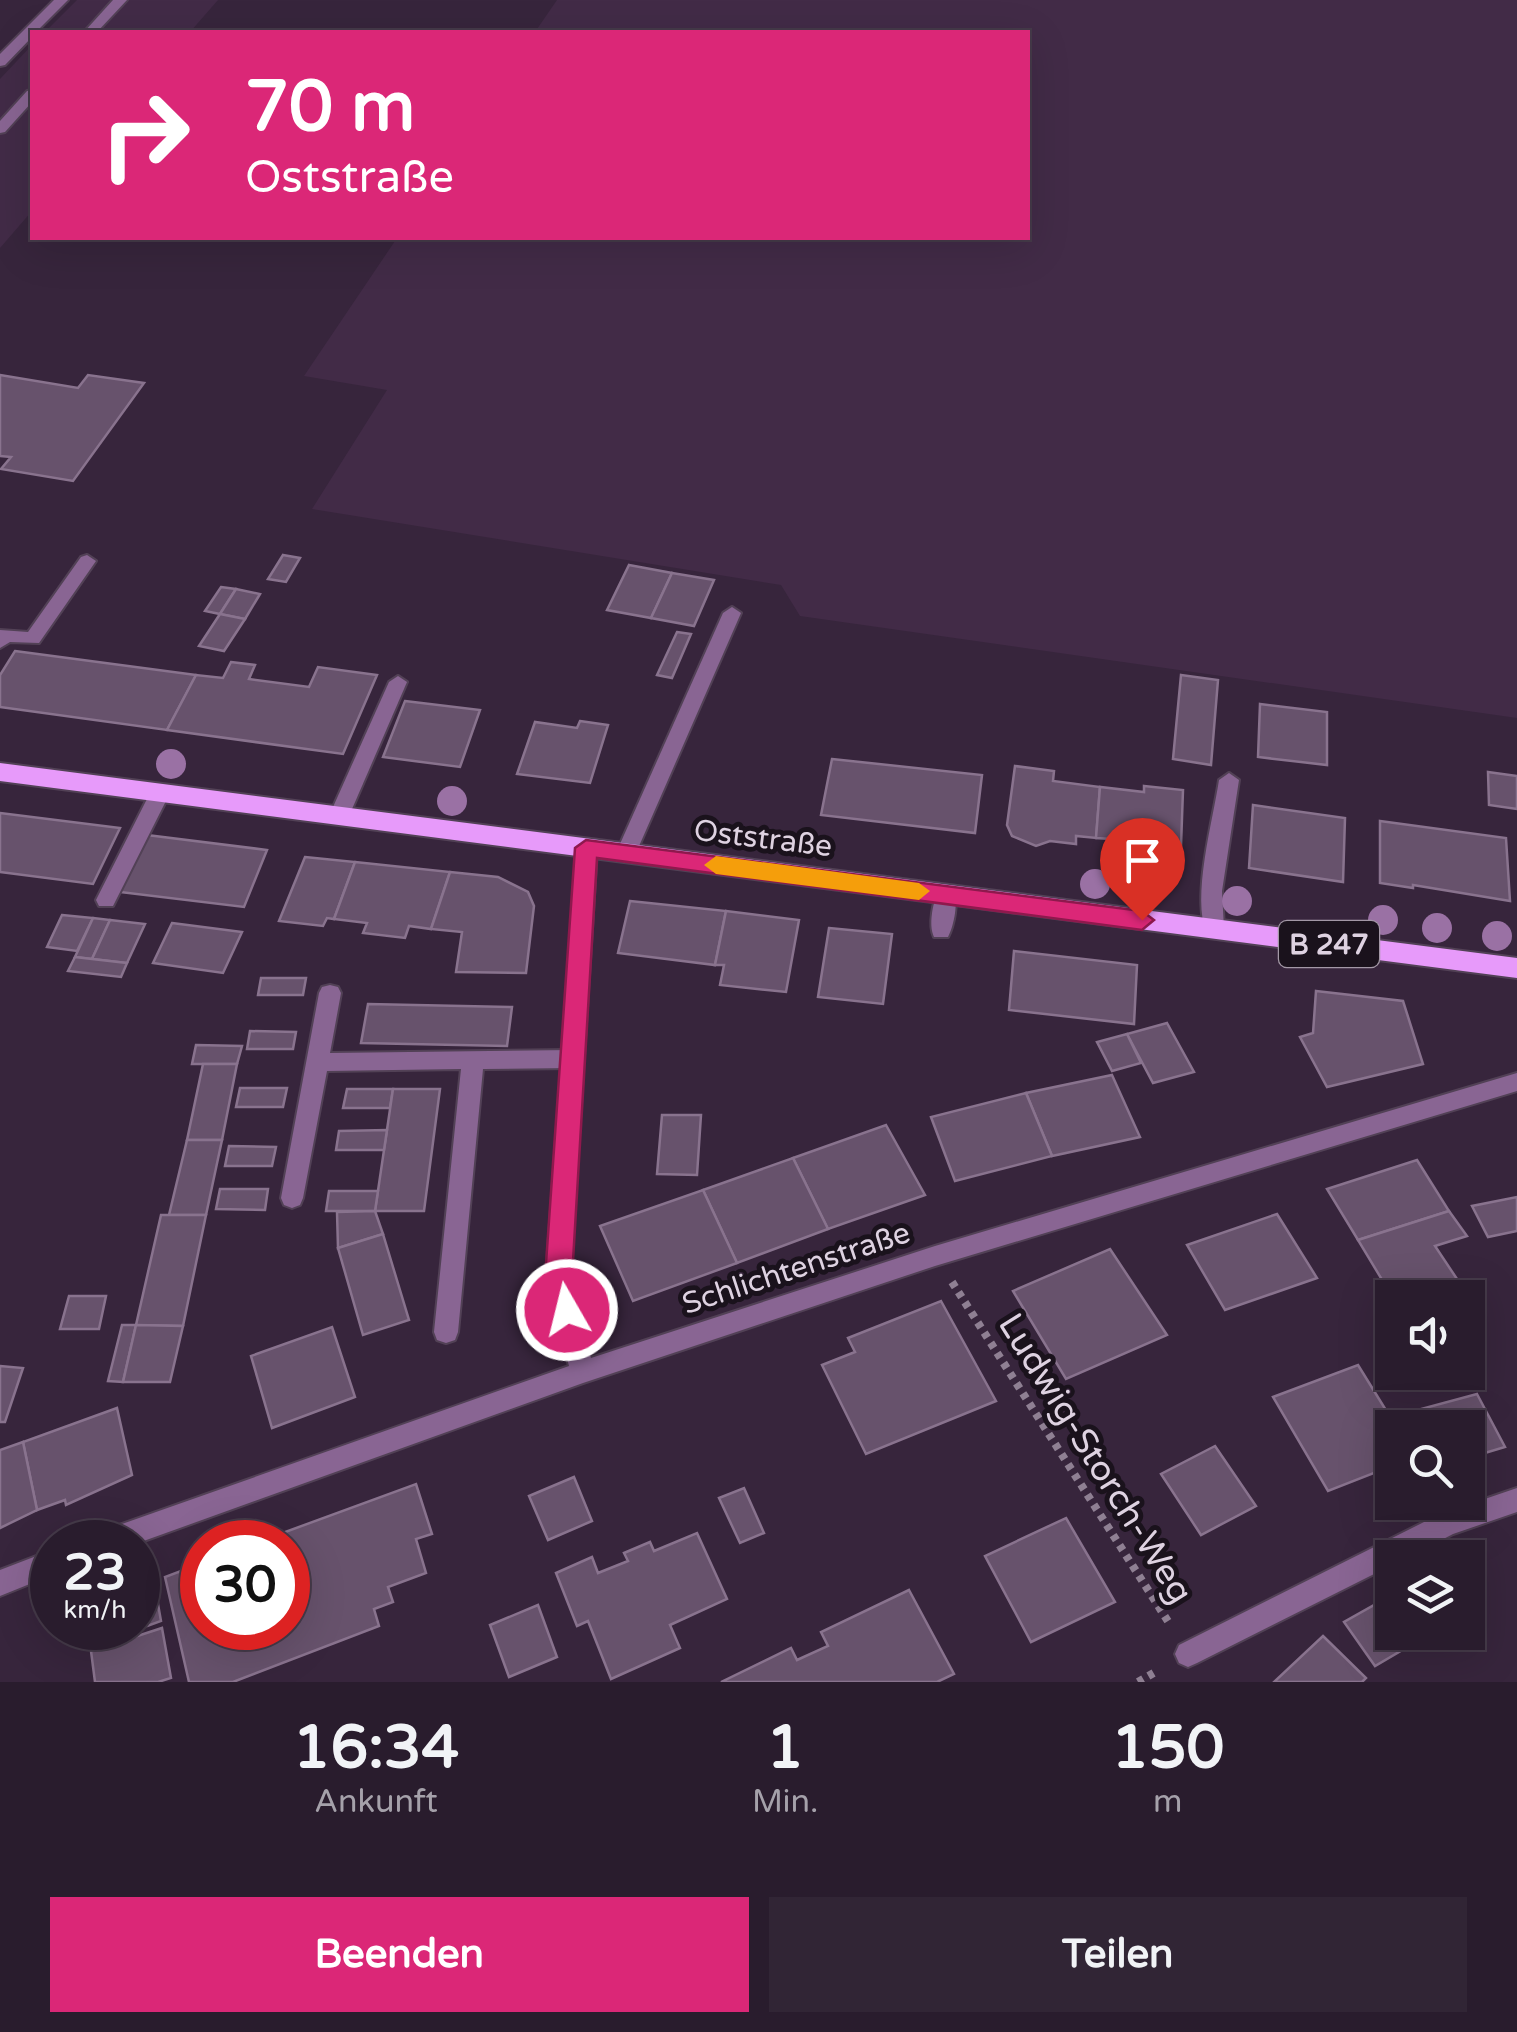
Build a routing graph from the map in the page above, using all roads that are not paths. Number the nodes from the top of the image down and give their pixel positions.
1 (60, 0) edge
2 (120, 0) edge
3 (31, 30) edge
4 (92, 30) edge
5 (30, 31) edge
6 (0, 62) edge
7 (30, 96) edge
8 (0, 129) edge
9 (87, 561) dead end
10 (732, 612) dead end
11 (2, 637) edge
12 (398, 682) dead end
13 (0, 772) edge
14 (1229, 780) dead end
15 (160, 793) junction
16 (339, 816) junction
17 (586, 848) junction
18 (626, 854) junction
19 (946, 895) junction
20 (106, 900) dead end
21 (1214, 930) junction
22 (941, 931) dead end
23 (1517, 968) edge
24 (330, 993) dead end
25 (572, 1060) junction
26 (473, 1061) junction
27 (318, 1062) junction
28 (1517, 1082) edge
29 (292, 1198) dead end
30 (446, 1332) dead end
31 (584, 1372) junction
32 (1517, 1500) edge
33 (160, 1522) edge
34 (30, 1571) edge
35 (0, 1583) edge
36 (1188, 1654) road end

1 - 3 street
2 - 4 street
5 - 6 street
7 - 8 street
9 - 11 street
10 - 18 street
12 - 16 street
13 - 15 main road, Oststraße / B 247
14 - 21 street
15 - 16 main road, Oststraße / B 247
15 - 20 street
16 - 17 main road, Oststraße / B 247
17 - 18 main road, Oststraße / B 247
17 - 25 street
18 - 19 main road, Oststraße / B 247
19 - 21 main road, Oststraße / B 247
19 - 22 street
21 - 23 main road, Oststraße / B 247
24 - 27 street
25 - 26 street
25 - 31 street
26 - 27 street
26 - 30 street
27 - 29 street
28 - 31 street, Schlichtenstraße
31 - 33 street, Schlichtenstraße
32 - 36 street
34 - 35 street

